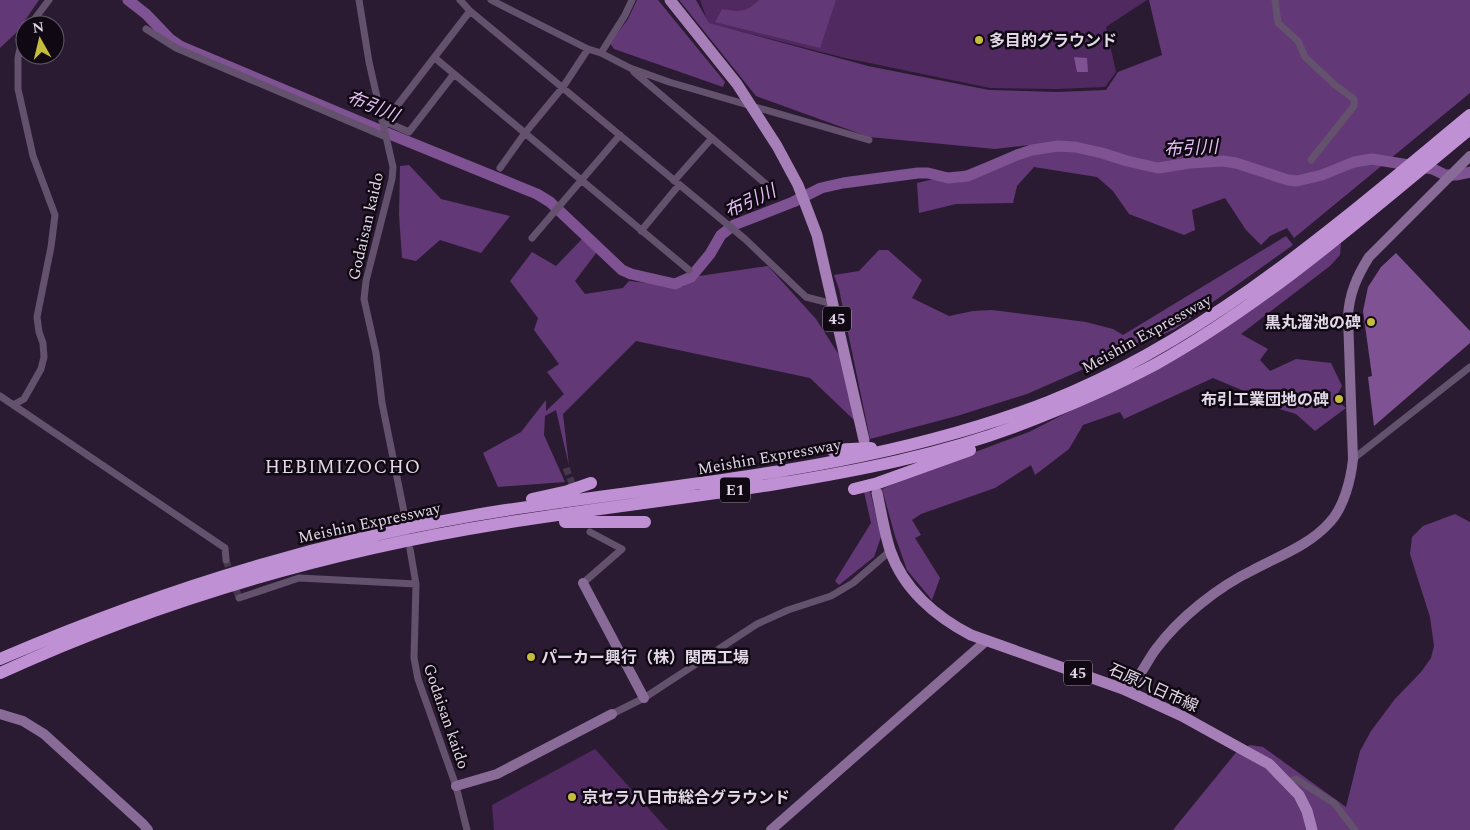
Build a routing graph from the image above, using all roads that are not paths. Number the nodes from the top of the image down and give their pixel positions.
1 (49, 0) edge
2 (359, 0) edge
3 (460, 0) edge
4 (491, 0) edge
5 (632, 0) edge
6 (670, 0) edge
7 (1275, 0) edge
8 (470, 11) junction
9 (38, 15) edge
10 (146, 29) dead end
11 (588, 49) junction
12 (601, 52) junction
13 (435, 58) junction
14 (18, 65) edge
15 (630, 68) junction
16 (454, 74) junction
17 (563, 87) junction
18 (751, 106) junction
19 (1470, 115) edge
20 (383, 123) junction
21 (1470, 129) edge
22 (525, 133) junction
23 (386, 135) junction
24 (620, 136) junction
25 (712, 138) junction
26 (869, 140) dead end
27 (1468, 159) edge
28 (1311, 160) dead end
29 (500, 168) dead end
30 (582, 182) junction
31 (677, 183) junction
32 (767, 185) dead end
33 (641, 231) junction
34 (532, 238) dead end
35 (689, 270) dead end
36 (833, 304) junction
37 (1470, 367) edge
38 (1118, 383) junction
39 (0, 396) edge
40 (13, 405) junction
41 (864, 440) dead end
42 (904, 447) junction
43 (832, 450) dead end
44 (1353, 459) junction
45 (591, 482) dead end
46 (854, 489) dead end
47 (877, 493) dead end
48 (405, 517) dead end
49 (645, 522) dead end
50 (496, 524) junction
51 (420, 526) junction
52 (590, 532) dead end
53 (410, 549) dead end
54 (890, 551) junction
55 (226, 560) tunnel mouth
56 (583, 583) joint
57 (416, 584) junction
58 (239, 598) dead end
59 (986, 641) junction
60 (0, 659) edge
61 (0, 673) edge
62 (1123, 689) junction
63 (644, 698) junction
64 (0, 714) edge
65 (612, 714) joint
66 (1288, 782) junction
67 (456, 786) junction
68 (148, 830) edge
69 (467, 830) edge
70 (771, 830) edge
71 (1312, 830) edge
72 (1355, 830) edge

1 - 9 street
2 - 20 street, Godaisan kaido
3 - 8 street
4 - 11 street
5 - 12 street
6 - 18 main road, 45
7 - 28 street
8 - 13 street
8 - 17 street
10 - 23 street
11 - 12 street
11 - 17 street
12 - 15 street
13 - 16 street
13 - 20 street
14 - 40 street
15 - 18 street
15 - 25 street
16 - 20 street
16 - 22 street
17 - 22 street
17 - 24 street
18 - 26 street
18 - 36 main road, 45
19 - 42 highway, Meishin Expressway / E1
20 - 23 street, Godaisan kaido
21 - 38 highway, Meishin Expressway / E1
22 - 29 street
22 - 30 street
23 - 48 street, Godaisan kaido
24 - 30 street
24 - 31 street
25 - 31 street
25 - 32 street
27 - 44 street
30 - 33 street
30 - 34 street
31 - 33 street
31 - 36 street
33 - 35 street
36 - 41 main road, 45
37 - 44 street
38 - 46 highway
38 - 50 highway, Meishin Expressway / E1
39 - 40 street
40 - 55 street
42 - 43 highway
42 - 51 highway, Meishin Expressway / E1
44 - 62 street
45 - 51 highway
47 - 54 main road, 石原八日市線 / 45
49 - 50 highway
50 - 61 highway, Meishin Expressway / E1
51 - 60 highway, Meishin Expressway / E1
52 - 56 street
53 - 57 street, Godaisan kaido
54 - 59 main road, 石原八日市線 / 45
54 - 63 street
56 - 63 street
57 - 58 street
57 - 67 street, Godaisan kaido
59 - 62 main road, 石原八日市線 / 45
59 - 70 street
62 - 66 main road, 石原八日市線 / 45
63 - 65 street
64 - 68 street
65 - 67 street
66 - 71 main road, 石原八日市線 / 45
66 - 72 street
67 - 69 street, Godaisan kaido

